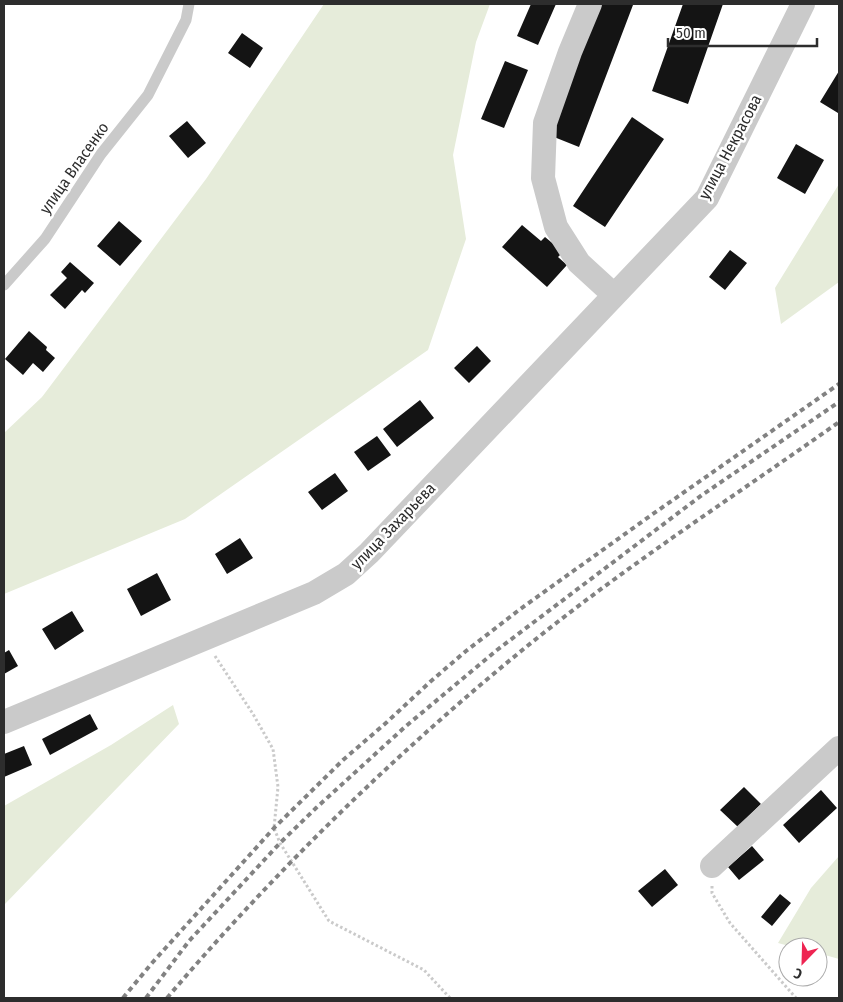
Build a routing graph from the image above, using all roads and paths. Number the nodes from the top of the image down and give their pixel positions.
1 (189, 4) edge
2 (590, 4) edge
3 (803, 4) edge
4 (4, 285) edge
5 (614, 295) junction
6 (204, 639) junction
7 (4, 722) edge
8 (839, 748) edge
9 (712, 866) joint
10 (450, 998) edge
11 (796, 998) edge

1 - 4 lane, улица Власенко
2 - 5 street
3 - 5 street, улица Некрасова
5 - 6 street, улица Захарьева
6 - 7 street, улица Захарьева
6 - 10 path
8 - 9 street
9 - 11 path

